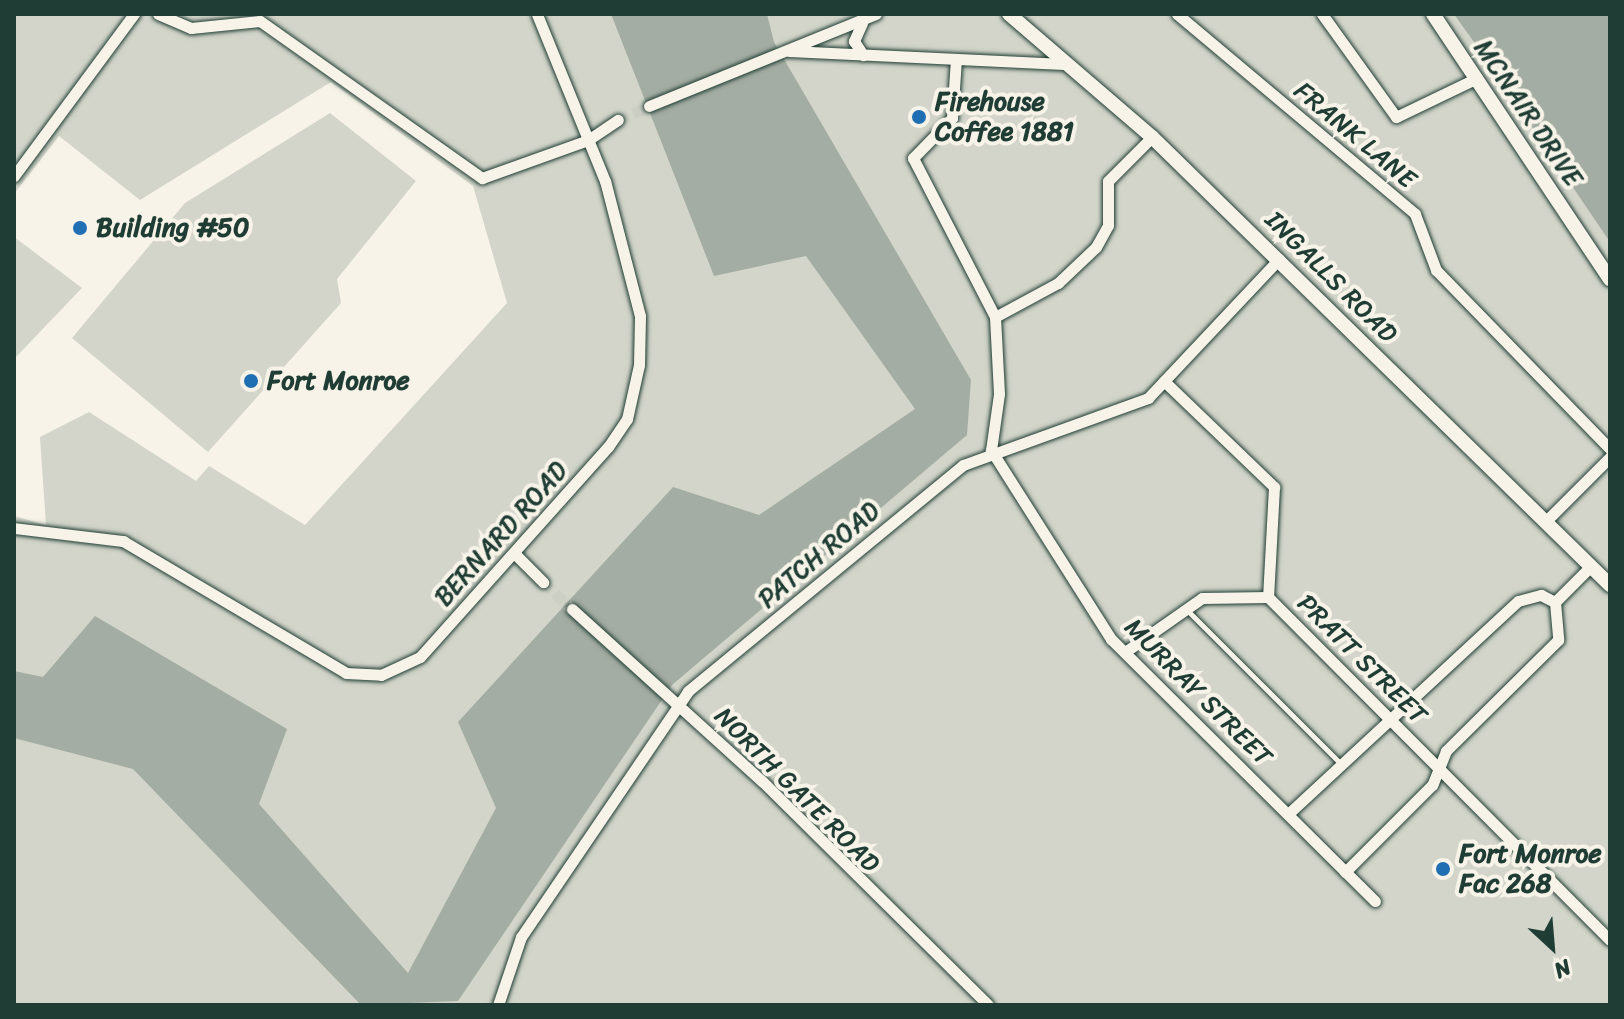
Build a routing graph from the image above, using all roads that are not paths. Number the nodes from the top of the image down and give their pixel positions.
1 (134, 14) edge
2 (158, 14) edge
3 (537, 14) edge
4 (876, 14) edge
5 (1009, 14) edge
6 (1177, 14) edge
7 (1322, 14) edge
8 (1433, 14) edge
9 (862, 23) junction
10 (789, 51) junction
11 (863, 55) junction
12 (956, 59) junction
13 (1064, 64) junction
14 (1477, 78) junction
15 (649, 106) tunnel mouth
16 (618, 120) tunnel mouth
17 (1152, 137) junction
18 (588, 140) junction
19 (14, 176) edge
20 (1279, 259) junction
21 (1610, 279) edge
22 (995, 317) junction
23 (1164, 381) junction
24 (1610, 449) edge
25 (991, 450) junction
26 (1610, 457) edge
27 (1546, 521) junction
28 (14, 528) edge
29 (515, 554) junction
30 (1591, 566) junction
31 (543, 582) tunnel mouth
32 (1610, 585) edge
33 (1268, 597) junction
34 (1555, 602) junction
35 (1185, 608) junction
36 (572, 609) tunnel mouth
37 (1125, 652) junction
38 (674, 700) junction
39 (1391, 720) junction
40 (1339, 762) junction
41 (1438, 767) junction
42 (1288, 814) junction
43 (1345, 872) junction
44 (1375, 901) dead end
45 (1610, 940) edge
46 (498, 1005) edge
47 (988, 1005) edge

1 - 19 street
2 - 18 street
3 - 18 street, BERNARD ROAD
4 - 9 street
5 - 13 street, INGALLS ROAD
6 - 24 street, FRANK LANE
7 - 14 street
8 - 14 street, MCNAIR DRIVE
9 - 10 street
9 - 11 street
10 - 11 street
10 - 15 street
11 - 12 street
12 - 13 street
12 - 22 street
13 - 17 street, INGALLS ROAD
14 - 21 street, MCNAIR DRIVE
16 - 18 street
17 - 20 street, INGALLS ROAD
17 - 22 street
18 - 29 street, BERNARD ROAD
20 - 23 street, PATCH ROAD
20 - 27 street, INGALLS ROAD
22 - 25 street
23 - 25 street, PATCH ROAD
23 - 33 street, PRATT STREET
25 - 37 street, MURRAY STREET
25 - 38 street, PATCH ROAD
26 - 27 street
27 - 30 street, INGALLS ROAD
28 - 29 street, BERNARD ROAD
29 - 31 street
30 - 32 street, INGALLS ROAD
30 - 34 street
33 - 35 street
33 - 39 street, PRATT STREET
34 - 39 street
34 - 41 street
35 - 37 street
35 - 40 lane
36 - 38 street, NORTH GATE ROAD
37 - 42 street, MURRAY STREET
38 - 46 street, PATCH ROAD
38 - 47 street, NORTH GATE ROAD
39 - 40 street
39 - 41 street, PRATT STREET
40 - 42 street
41 - 43 street
41 - 45 street, PRATT STREET
42 - 43 street, MURRAY STREET
43 - 44 street, MURRAY STREET

